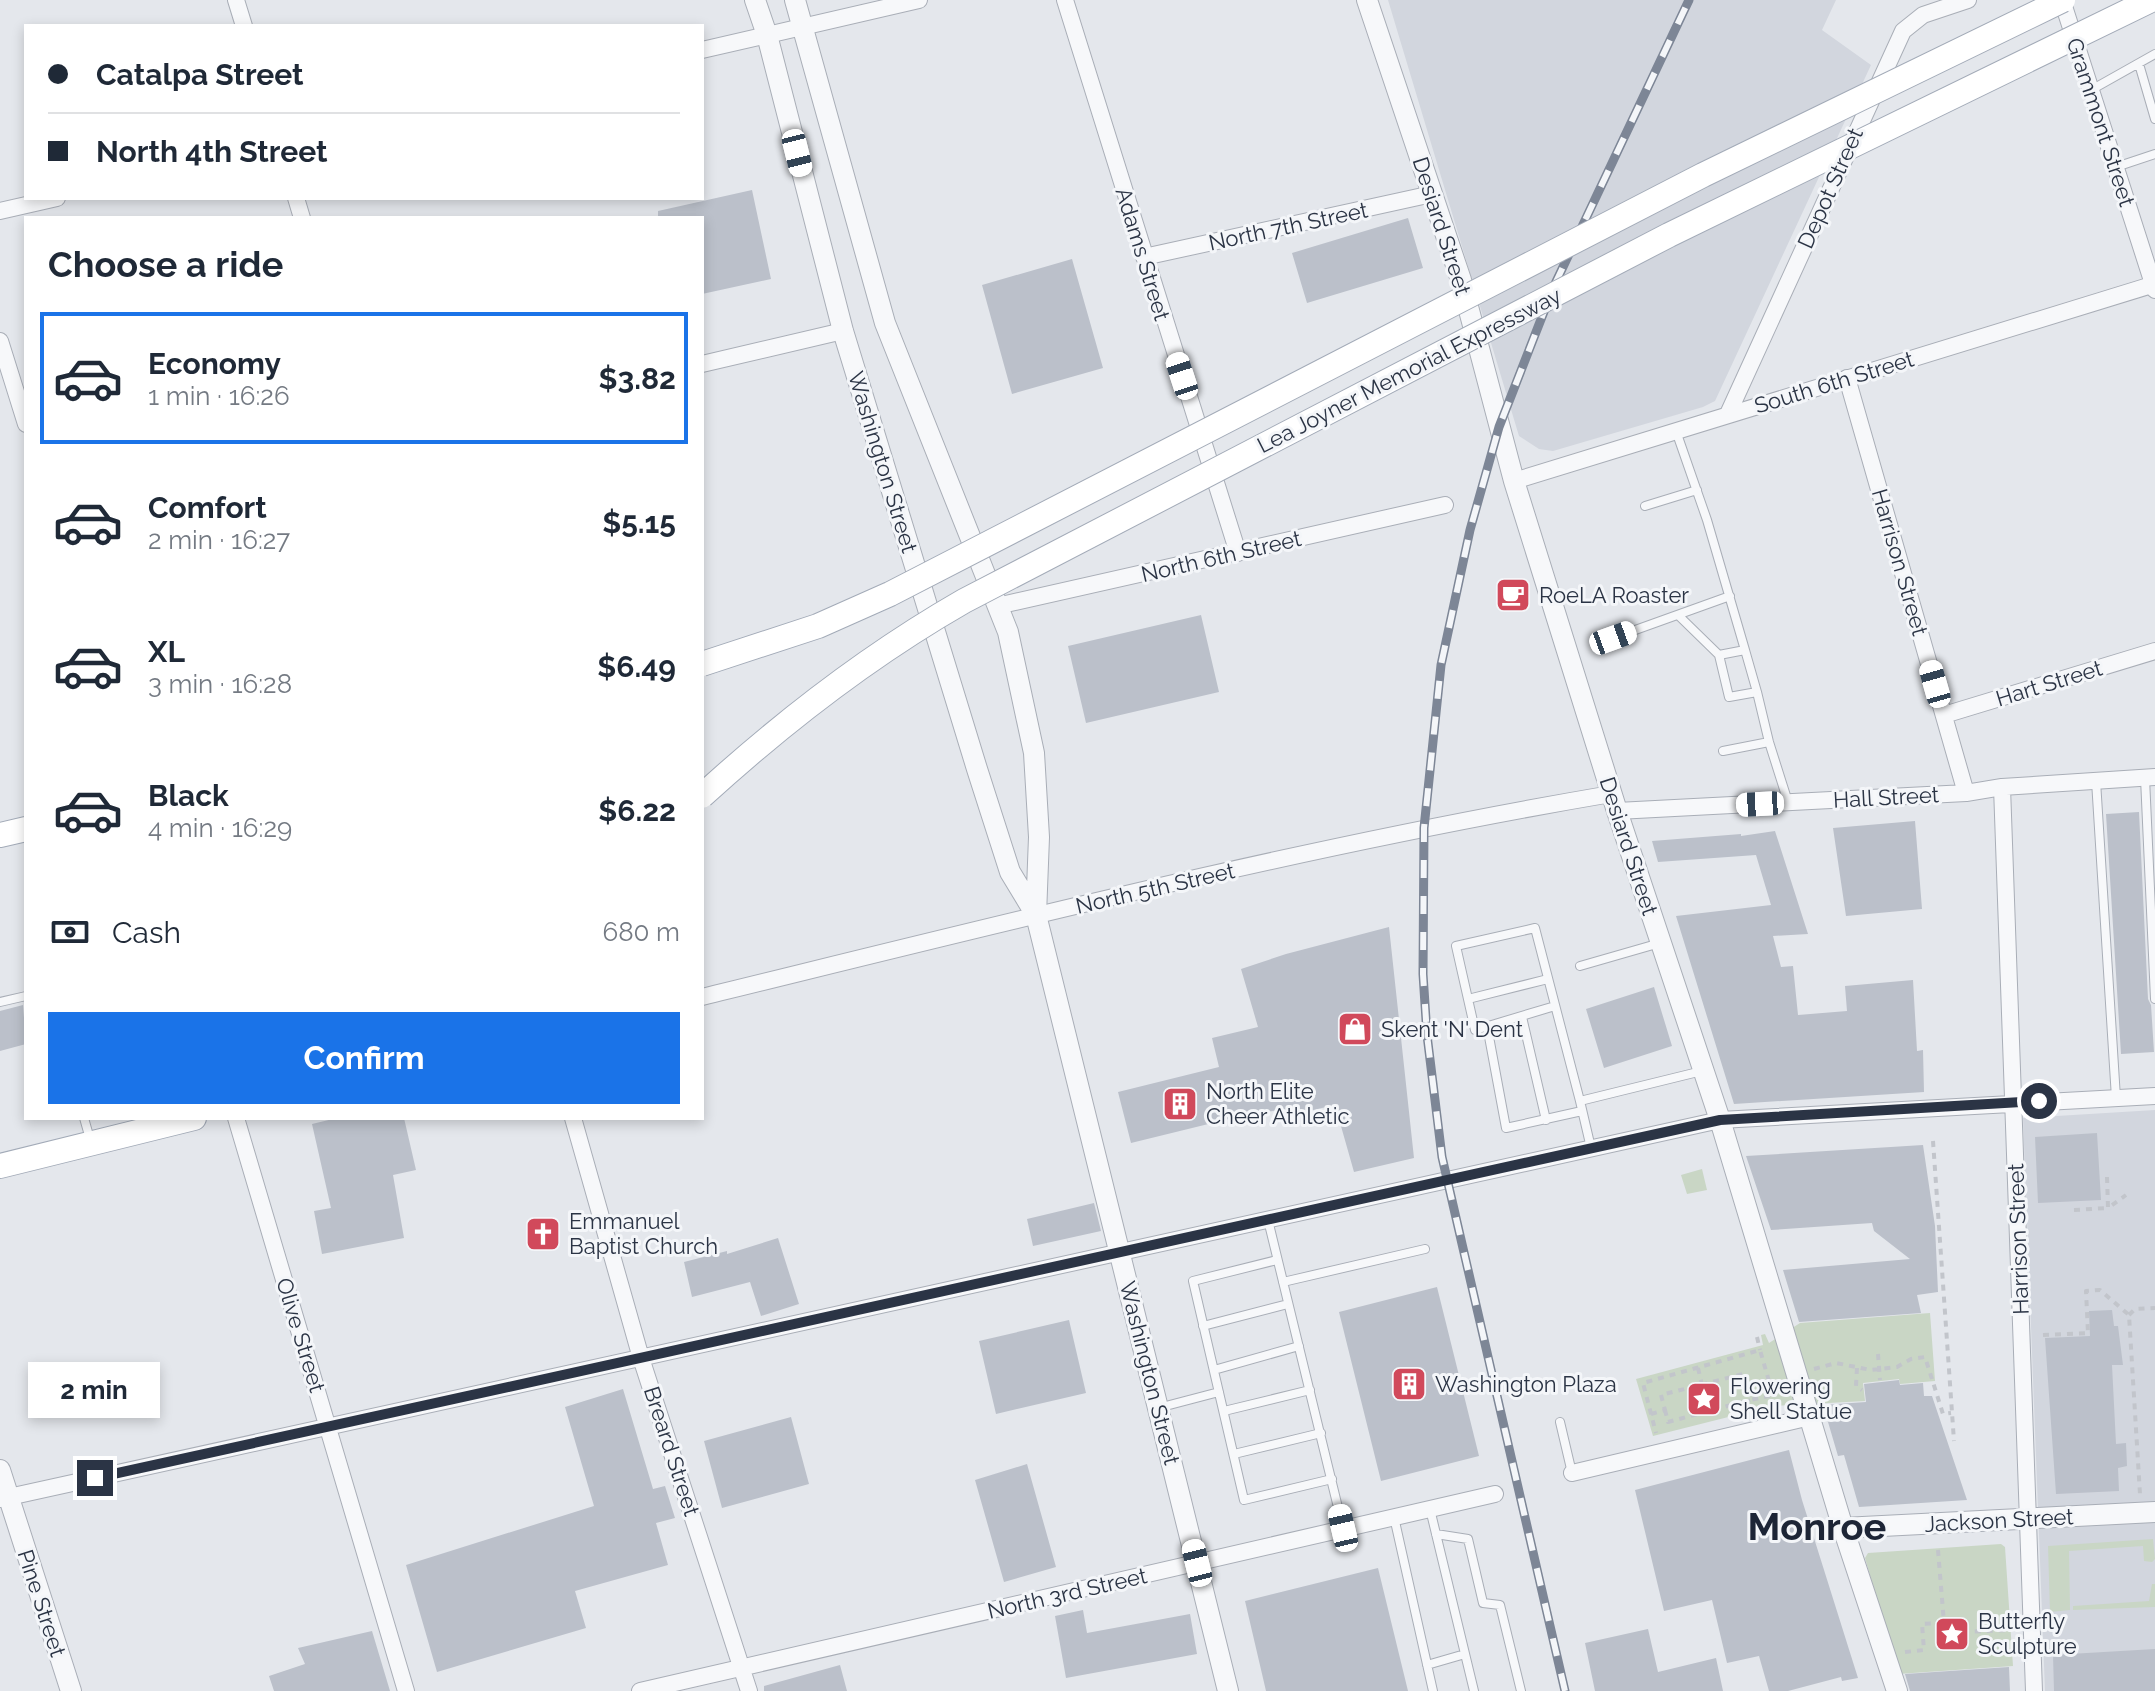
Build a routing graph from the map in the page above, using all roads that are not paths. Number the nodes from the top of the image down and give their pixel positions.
1 (236, 0) edge
2 (755, 0) edge
3 (795, 0) edge
4 (919, 0) edge
5 (1065, 0) edge
6 (1367, 0) edge
7 (1968, 0) edge
8 (2062, 0) edge
9 (2151, 0) edge
10 (243, 24) edge
11 (803, 27) junction
12 (767, 35) junction
13 (704, 50) edge
14 (2155, 54) edge
15 (2139, 64) junction
16 (2091, 90) junction
17 (2155, 119) edge
18 (2155, 154) edge
19 (2116, 167) junction
20 (1432, 194) junction
21 (48, 200) edge
22 (0, 211) edge
23 (1144, 257) junction
24 (2154, 286) edge
25 (843, 331) junction
26 (0, 341) edge
27 (704, 364) edge
28 (1847, 378) junction
29 (1728, 414) junction
30 (24, 418) edge
31 (1676, 430) junction
32 (1514, 481) junction
33 (1697, 490) junction
34 (1445, 505) dead end
35 (1645, 506) dead end
36 (1238, 553) junction
37 (1730, 596) junction
38 (997, 606) junction
39 (1678, 615) junction
40 (1613, 638) dead end
41 (1745, 650) junction
42 (2155, 651) edge
43 (1719, 655) junction
44 (704, 663) edge
45 (1757, 692) junction
46 (1944, 715) junction
47 (1769, 742) junction
48 (1723, 751) dead end
49 (2150, 777) edge
50 (2096, 781) junction
51 (2002, 787) junction
52 (1966, 793) junction
53 (704, 794) edge
54 (1788, 802) junction
55 (1614, 803) junction
56 (24, 829) edge
57 (0, 835) edge
58 (1036, 915) junction
59 (1661, 943) junction
60 (1580, 966) dead end
61 (1548, 979) junction
62 (24, 996) edge
63 (704, 997) edge
64 (1468, 999) junction
65 (2155, 999) edge
66 (0, 1002) edge
67 (1555, 1006) junction
68 (1522, 1017) junction
69 (1487, 1026) junction
70 (1703, 1070) junction
71 (2155, 1096) edge
72 (2116, 1098) junction
73 (1580, 1101) junction
74 (2013, 1103) junction
75 (1582, 1111) junction
76 (85, 1120) edge
77 (186, 1120) edge
78 (237, 1120) edge
79 (574, 1120) edge
80 (1546, 1120) junction
81 (1720, 1120) junction
82 (91, 1144) junction
83 (1591, 1148) junction
84 (0, 1166) edge
85 (1268, 1220) junction
86 (1425, 1249) dead end
87 (1120, 1252) junction
88 (1277, 1260) junction
89 (1283, 1282) junction
90 (1288, 1304) junction
91 (1203, 1326) junction
92 (1299, 1346) junction
93 (641, 1358) junction
94 (1214, 1370) junction
95 (1310, 1390) junction
96 (1219, 1392) junction
97 (1158, 1408) junction
98 (1224, 1411) junction
99 (1810, 1417) junction
100 (1560, 1422) dead end
101 (328, 1427) junction
102 (1321, 1433) junction
103 (1234, 1454) junction
104 (0, 1470) edge
105 (1572, 1473) joint
106 (1332, 1479) junction
107 (1495, 1494) dead end
108 (4, 1498) edge
109 (1430, 1509) junction
110 (2155, 1512) edge
111 (1394, 1517) junction
112 (2029, 1517) junction
113 (1343, 1528) junction
114 (1843, 1528) junction
115 (1436, 1534) junction
116 (1197, 1563) junction
117 (1465, 1654) junction
118 (1427, 1665) junction
119 (742, 1667) junction
120 (71, 1691) edge
121 (406, 1691) edge
122 (640, 1691) edge
123 (749, 1691) edge
124 (1228, 1691) edge
125 (1433, 1691) edge
126 (1474, 1691) edge
127 (1521, 1691) edge
128 (1897, 1691) edge
129 (2034, 1691) edge

1 - 10 street
2 - 12 street, Washington Street
3 - 11 street, Washington Street
4 - 11 street
5 - 23 street, Adams Street
6 - 20 street, Desiard Street
7 - 29 street, Depot Street
8 - 16 street, Grammont Street
8 - 44 main road, Lea Joyner Memorial Expressway, bridge
9 - 53 main road, Lea Joyner Memorial Expressway, bridge
11 - 12 street
11 - 38 street, Washington Street
12 - 13 street
12 - 25 street, Washington Street
14 - 15 lane
15 - 16 lane
15 - 17 lane
16 - 19 street, Grammont Street
18 - 19 lane
19 - 24 street, Grammont Street
20 - 23 street, North 7th Street
20 - 32 street, Desiard Street
21 - 22 street
23 - 36 street, Adams Street
24 - 28 street, South 6th Street
25 - 27 street
25 - 58 street, Washington Street
26 - 30 street
28 - 29 street, South 6th Street
28 - 46 street, Harrison Street
29 - 31 street, South 6th Street
31 - 32 street, South 6th Street
31 - 33 lane
32 - 55 street, Desiard Street
33 - 35 lane
33 - 37 lane
34 - 36 street, North 6th Street
36 - 38 street, North 6th Street
37 - 39 lane
37 - 41 lane
38 - 58 street, Washington Street
39 - 40 lane
39 - 43 lane
41 - 43 lane
41 - 45 lane
42 - 46 street, Hart Street
43 - 45 lane
45 - 47 lane
46 - 52 street, Harrison Street
47 - 48 lane
47 - 54 lane
49 - 50 street, Hall Street
49 - 65 lane
50 - 51 street, Hall Street
50 - 72 lane
51 - 52 street, Hall Street
51 - 74 street, Harrison Street
52 - 54 street, Hall Street
54 - 55 street, Hall Street
55 - 58 street, North 5th Street
55 - 59 street, Desiard Street
56 - 57 main road
58 - 63 street, North 5th Street
58 - 87 street, Washington Street
59 - 60 lane
59 - 70 street, Desiard Street
61 - 64 lane
61 - 64 lane
61 - 67 lane
62 - 66 lane
64 - 69 lane
67 - 68 lane
67 - 73 lane
68 - 69 lane
68 - 80 lane
69 - 80 lane
70 - 73 lane
70 - 81 street, Desiard Street
71 - 72 street
72 - 74 street
73 - 75 lane
74 - 81 street
74 - 112 street, Harrison Street
75 - 80 lane
75 - 83 lane
76 - 82 lane
77 - 82 main road
78 - 101 street, Olive Street
79 - 93 street, Breard Street
81 - 83 street
81 - 99 street, Desiard Street
82 - 84 main road
83 - 85 street
85 - 87 street
85 - 88 lane
86 - 89 lane
87 - 93 street
87 - 97 street, Washington Street
88 - 89 lane
88 - 91 lane
89 - 90 lane
90 - 91 lane
90 - 92 lane
91 - 94 lane
92 - 94 lane
92 - 95 lane
93 - 101 street
93 - 119 street, Breard Street
94 - 96 lane
95 - 98 lane
95 - 102 lane
96 - 97 lane
96 - 98 lane
97 - 116 street, Washington Street
98 - 103 lane
99 - 105 street
99 - 114 street, Desiard Street
100 - 105 lane
101 - 108 street
101 - 121 street, Olive Street
102 - 103 lane
102 - 106 lane
103 - 106 lane
104 - 108 street, Pine Street
106 - 113 lane
107 - 109 street, North 3rd Street
108 - 120 street, Pine Street
109 - 111 street, North 3rd Street
109 - 115 lane
110 - 112 street, Jackson Street
111 - 113 street, North 3rd Street
111 - 118 lane
112 - 114 street, Jackson Street
112 - 129 street, Harrison Street
113 - 116 street, North 3rd Street
114 - 128 street, Desiard Street
115 - 117 lane
115 - 127 lane
116 - 119 street, North 3rd Street
116 - 124 street, Washington Street
117 - 118 lane
117 - 126 lane
118 - 125 lane
119 - 122 street, North 3rd Street
119 - 123 street, Breard Street

